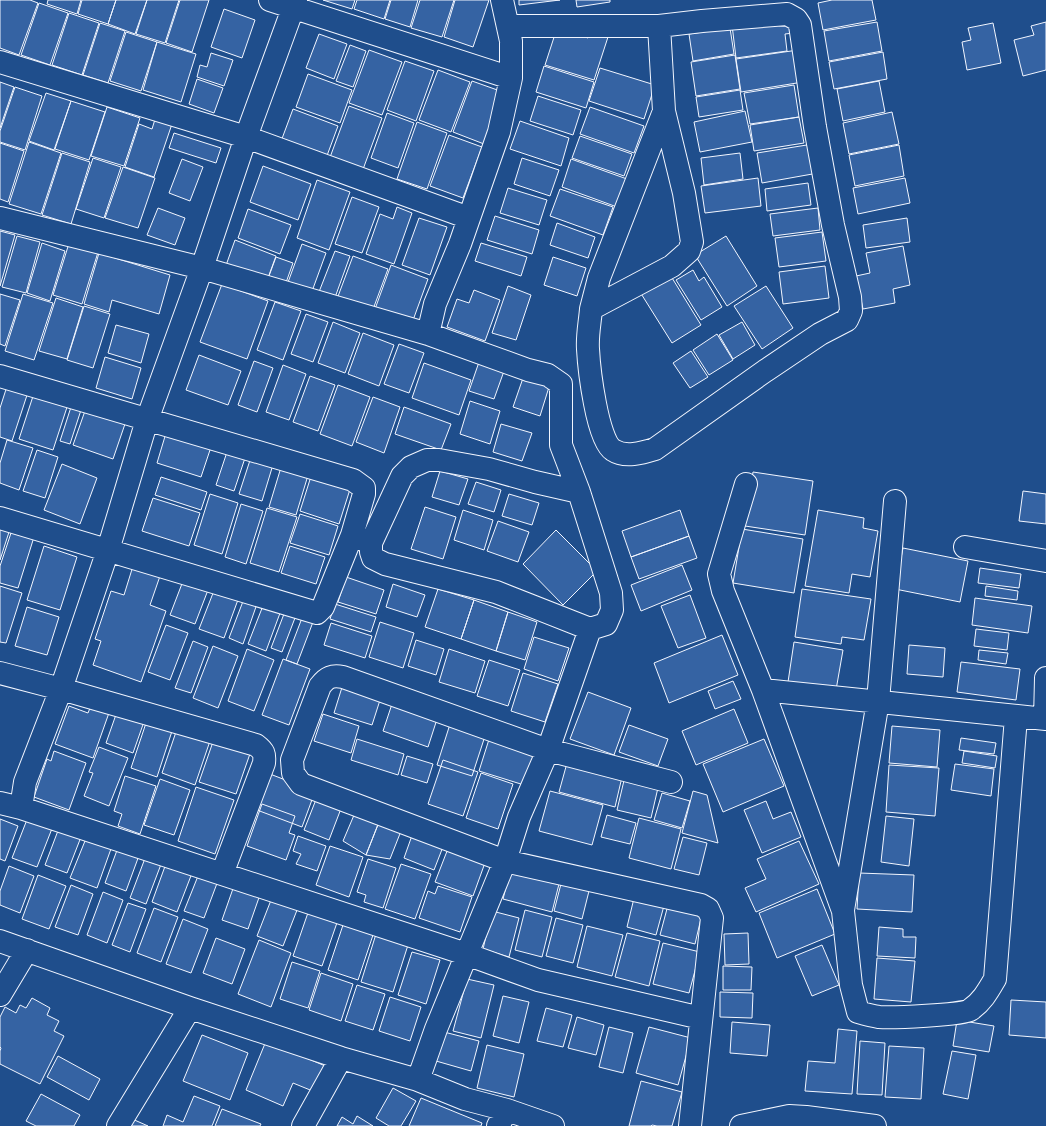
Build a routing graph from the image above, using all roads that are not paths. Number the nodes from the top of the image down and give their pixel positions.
1 (270, 0) edge
2 (502, 0) edge
3 (294, 4) edge
4 (787, 7) edge
5 (508, 26) junction
6 (658, 26) junction
7 (0, 62) edge
8 (511, 78) junction
9 (664, 111) junction
10 (246, 137) junction
11 (0, 218) edge
12 (469, 218) junction
13 (202, 268) junction
14 (591, 309) junction
15 (428, 334) junction
16 (0, 376) edge
17 (561, 384) junction
18 (592, 388) junction
19 (147, 420) junction
20 (746, 484) dead end
21 (579, 492) junction
22 (895, 501) dead end
23 (0, 518) edge
24 (362, 539) junction
25 (965, 547) dead end
26 (108, 550) junction
27 (1046, 561) edge
28 (590, 629) junction
29 (0, 673) edge
30 (1046, 678) edge
31 (61, 689) junction
32 (763, 690) junction
33 (878, 701) junction
34 (1016, 717) junction
35 (1046, 719) edge
36 (548, 750) junction
37 (671, 782) dead end
38 (0, 803) edge
39 (21, 808) junction
40 (505, 861) junction
41 (222, 874) junction
42 (843, 911) junction
43 (0, 941) edge
44 (27, 950) junction
45 (466, 954) junction
46 (0, 995) edge
47 (190, 1008) junction
48 (701, 1018) junction
49 (341, 1058) junction
50 (418, 1080) junction
51 (502, 1118) edge
52 (118, 1126) edge
53 (303, 1126) edge
54 (553, 1126) edge
55 (690, 1126) edge
56 (741, 1126) edge
57 (875, 1126) edge

1 - 3 street
2 - 5 street
3 - 8 street
3 - 10 street
4 - 6 street
4 - 18 street
5 - 6 street
5 - 8 street
6 - 9 street
7 - 10 street
8 - 12 street
9 - 14 street
9 - 14 street
10 - 12 street
10 - 13 street
11 - 13 street
12 - 15 street
13 - 15 street
13 - 19 street
14 - 18 street
15 - 17 street
16 - 19 street
17 - 18 street
17 - 21 street
19 - 24 street
19 - 26 street
20 - 32 street
21 - 24 street
21 - 28 street
22 - 33 street
23 - 26 street
24 - 26 street
24 - 28 street
25 - 27 street
26 - 31 street
28 - 36 street
29 - 31 street
30 - 35 street
31 - 39 street
31 - 41 street
32 - 33 street
32 - 42 street
33 - 34 street
33 - 42 street
34 - 35 street
34 - 42 street
36 - 37 street
36 - 40 street
36 - 40 street
38 - 39 street
39 - 41 street
40 - 45 street
40 - 48 street
41 - 45 street
43 - 44 street
44 - 46 street
44 - 47 street
45 - 48 street
45 - 50 street
47 - 49 street
47 - 52 street
48 - 55 street
49 - 50 street
49 - 53 street
50 - 51 street
51 - 54 street
56 - 57 street

